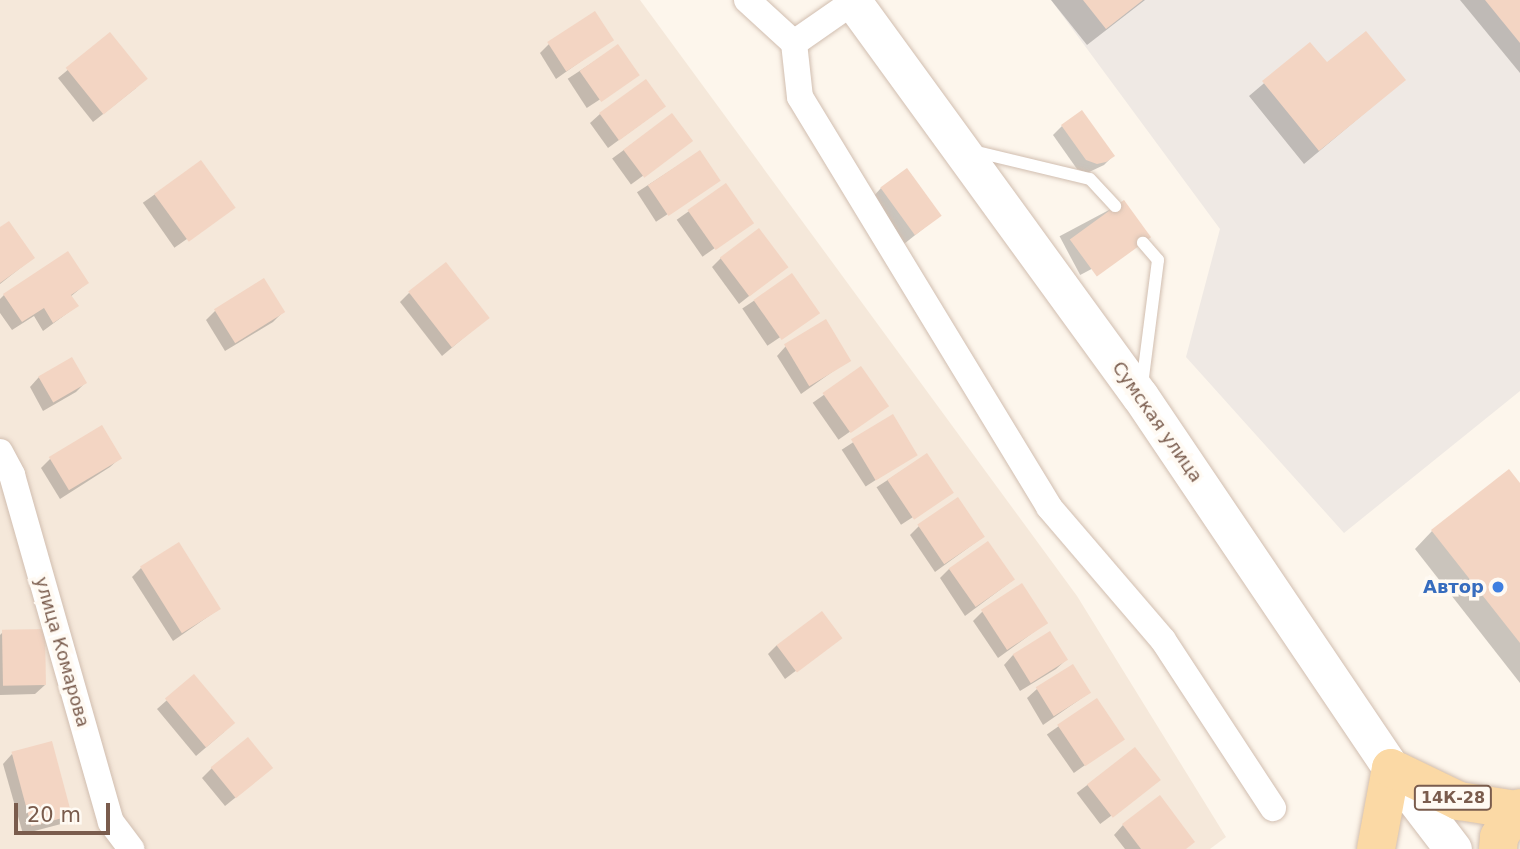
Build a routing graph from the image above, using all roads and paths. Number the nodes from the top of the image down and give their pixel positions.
1 (747, 0) edge
2 (853, 1) edge
3 (794, 43) junction
4 (959, 148) junction
5 (1115, 206) dead end
6 (1143, 243) dead end
7 (1140, 396) junction
8 (0, 452) edge
9 (1391, 768) junction
10 (1273, 808) dead end
11 (1518, 809) edge
12 (131, 849) edge
13 (1376, 849) edge
14 (1453, 849) edge
15 (1498, 849) edge

1 - 3 street
2 - 3 street
2 - 4 main road, Сумская улица
3 - 10 street
4 - 5 lane
4 - 7 main road, Сумская улица
6 - 7 lane
7 - 9 main road, Сумская улица
8 - 12 street, улица Комарова
9 - 11 main road, 14К-28
9 - 13 main road
9 - 14 main road, Сумская улица
11 - 15 main road

